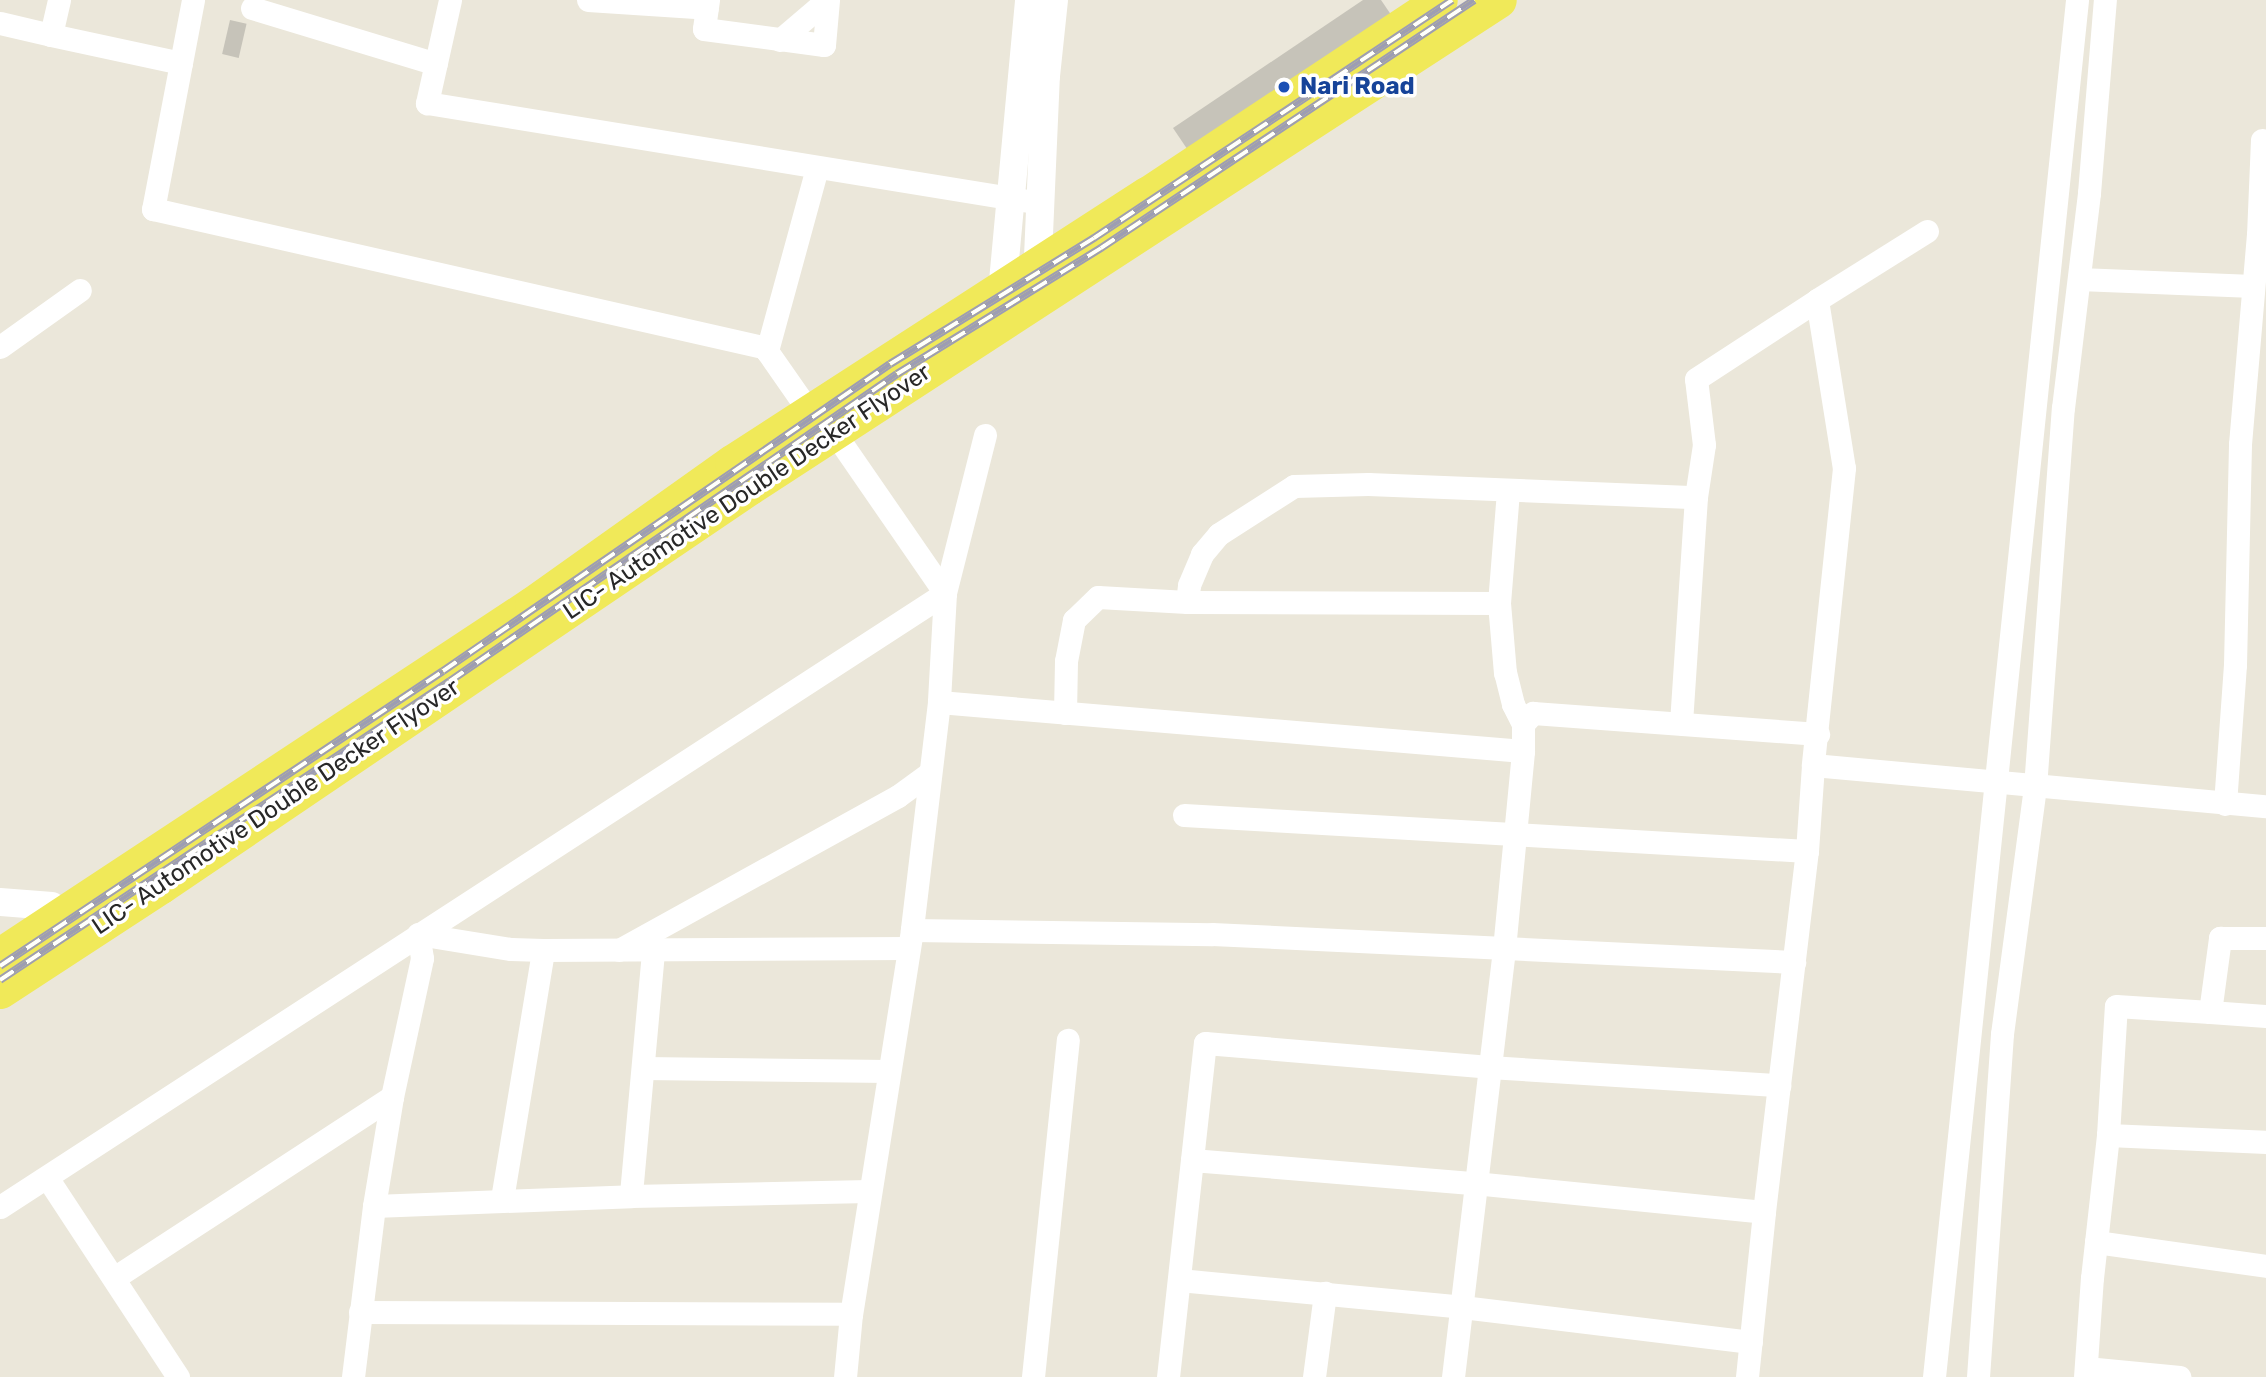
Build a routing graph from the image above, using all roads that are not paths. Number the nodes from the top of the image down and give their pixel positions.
1 (59, 0) edge
2 (193, 0) edge
3 (450, 0) edge
4 (587, 0) edge
5 (827, 0) edge
6 (1029, 0) edge
7 (1054, 0) edge
8 (1440, 0) edge
9 (1499, 0) edge
10 (2077, 0) edge
11 (2105, 0) edge
12 (707, 4) edge
13 (253, 8) dead end
14 (0, 23) edge
15 (51, 35) junction
16 (780, 40) junction
17 (181, 63) junction
18 (436, 64) junction
19 (2262, 140) dead end
20 (817, 168) junction
21 (1010, 198) junction
22 (1040, 203) junction
23 (1927, 231) dead end
24 (2079, 279) junction
25 (2253, 286) junction
26 (80, 289) dead end
27 (1817, 300) junction
28 (1036, 312) dead end
29 (997, 338) dead end
30 (0, 347) edge
31 (766, 348) junction
32 (985, 435) dead end
33 (1508, 490) junction
34 (1696, 497) junction
35 (945, 593) junction
36 (1187, 602) junction
37 (1499, 603) junction
38 (939, 702) junction
39 (1065, 713) junction
40 (1523, 724) junction
41 (1681, 724) junction
42 (1818, 734) junction
43 (1523, 751) junction
44 (1813, 765) junction
45 (930, 773) junction
46 (1994, 782) junction
47 (2035, 787) junction
48 (2225, 804) junction
49 (2266, 806) edge
50 (1184, 815) dead end
51 (1514, 834) junction
52 (1807, 851) junction
53 (0, 902) edge
54 (52, 906) dead end
55 (418, 934) junction
56 (2266, 938) edge
57 (910, 939) junction
58 (0, 949) edge
59 (1504, 949) junction
60 (543, 950) junction
61 (620, 950) junction
62 (653, 952) junction
63 (0, 955) edge
64 (1794, 962) junction
65 (1976, 972) junction
66 (2010, 974) junction
67 (13, 991) edge
68 (2210, 1012) junction
69 (2266, 1016) edge
70 (1068, 1040) dead end
71 (1489, 1067) junction
72 (643, 1068) junction
73 (888, 1071) junction
74 (1779, 1085) junction
75 (392, 1097) junction
76 (2108, 1135) junction
77 (2266, 1142) edge
78 (1192, 1160) junction
79 (48, 1179) junction
80 (1475, 1183) junction
81 (869, 1191) junction
82 (631, 1196) junction
83 (502, 1199) junction
84 (374, 1206) junction
85 (0, 1207) edge
86 (1764, 1212) junction
87 (2096, 1242) junction
88 (2266, 1266) edge
89 (114, 1278) junction
90 (1179, 1280) junction
91 (1325, 1293) junction
92 (1462, 1307) junction
93 (360, 1312) junction
94 (851, 1314) junction
95 (1751, 1342) junction
96 (2086, 1372) edge
97 (178, 1377) edge
98 (353, 1377) edge
99 (845, 1377) edge
100 (1033, 1377) edge
101 (1168, 1377) edge
102 (1314, 1377) edge
103 (1453, 1377) edge
104 (1747, 1377) edge
105 (1934, 1377) edge
106 (1978, 1377) edge
107 (2180, 1377) edge

1 - 15 street
2 - 17 street
3 - 18 street
4 - 12 street
5 - 16 street
5 - 16 street
6 - 21 street
7 - 22 street
8 - 63 main road, LIC- Automotive Double Decker Flyover
9 - 67 main road, LIC- Automotive Double Decker Flyover
10 - 46 street
11 - 24 street
12 - 16 street
13 - 18 street
14 - 15 street
15 - 17 street
17 - 31 street
18 - 20 street
19 - 25 street
20 - 21 street
20 - 31 street
21 - 22 street
21 - 29 street
22 - 28 street
23 - 27 street
24 - 25 street
24 - 47 street
25 - 48 street
26 - 30 street
27 - 34 street
27 - 42 street
31 - 35 street
32 - 35 street
33 - 34 street
33 - 36 street
33 - 37 street
34 - 41 street
35 - 38 street
35 - 55 street
36 - 37 street
36 - 39 street
37 - 40 street
38 - 39 street
38 - 45 street
39 - 43 street
40 - 41 street
40 - 43 street
41 - 42 street
42 - 44 street
43 - 51 street
44 - 46 street
44 - 52 street
45 - 57 street
45 - 61 street
46 - 47 street
46 - 65 street
47 - 48 street
47 - 66 street
48 - 49 street
50 - 51 street
51 - 52 street
51 - 59 street
52 - 64 street
53 - 54 street
55 - 60 street
55 - 75 street
55 - 79 street
56 - 68 street
57 - 59 street
57 - 62 street
57 - 73 street
58 - 67 street
59 - 64 street
59 - 71 street
60 - 61 street
60 - 83 street
61 - 62 street
62 - 72 street
64 - 74 street
65 - 66 street
65 - 105 street
66 - 106 street
68 - 69 street
68 - 76 street
70 - 100 street
71 - 74 street
71 - 78 street
71 - 80 street
72 - 73 street
72 - 82 street
73 - 81 street
74 - 86 street
75 - 84 street
75 - 89 street
76 - 77 street
76 - 87 street
78 - 80 street
78 - 90 street
79 - 85 street
79 - 89 street
80 - 86 street
80 - 92 street
81 - 82 street
81 - 94 street
82 - 83 street
83 - 84 street
84 - 93 street
86 - 95 street
87 - 88 street
87 - 96 street
89 - 97 street
90 - 91 street
90 - 101 street
91 - 92 street
91 - 102 street
92 - 95 street
92 - 103 street
93 - 94 street
93 - 98 street
94 - 99 street
95 - 104 street
96 - 107 street

